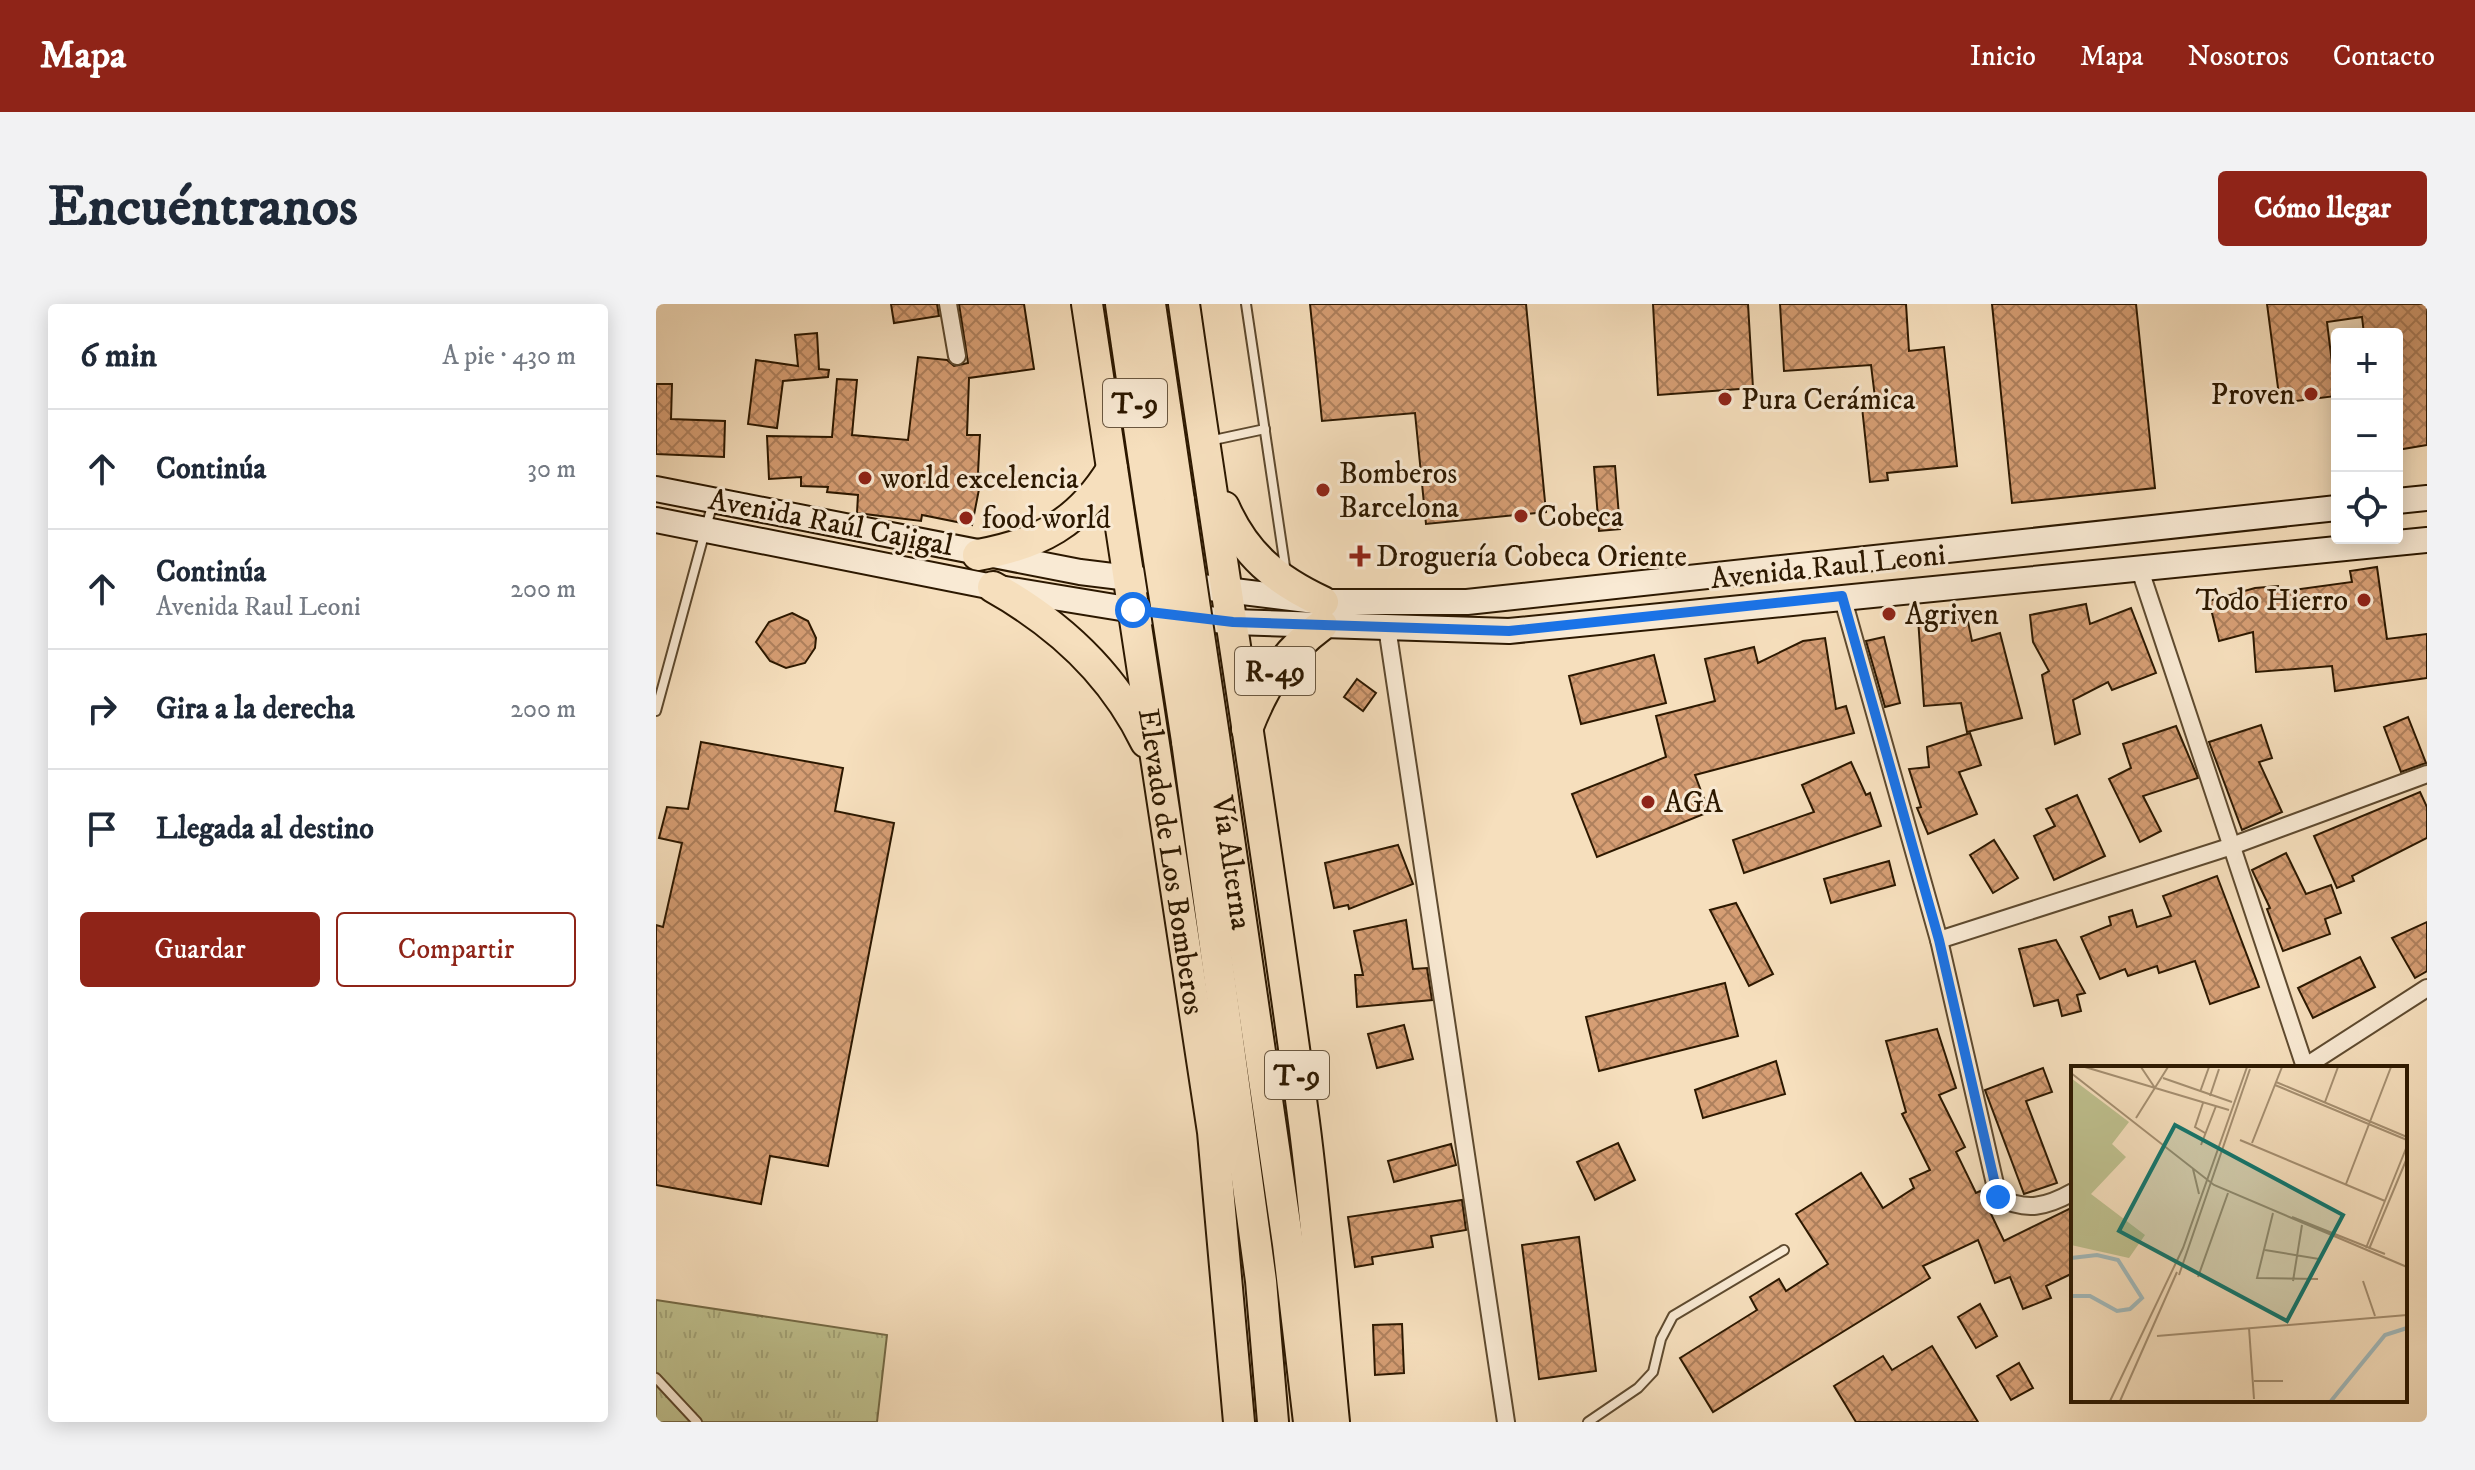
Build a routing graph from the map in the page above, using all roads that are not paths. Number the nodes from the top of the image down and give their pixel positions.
1 (948, 304) edge
2 (1087, 304) edge
3 (1121, 304) edge
4 (1150, 304) edge
5 (1184, 304) edge
6 (1246, 304) edge
7 (957, 356) dead end
8 (1265, 429) junction
9 (1205, 449) junction
10 (1112, 469) junction
11 (656, 489) edge
12 (2427, 498) edge
13 (2403, 500) edge
14 (713, 501) junction
15 (1164, 502) junction
16 (2331, 509) edge
17 (656, 520) edge
18 (703, 530) junction
19 (2427, 540) edge
20 (978, 555) junction
21 (2140, 570) junction
22 (1128, 577) junction
23 (1288, 586) junction
24 (993, 587) junction
25 (1229, 588) junction
26 (1842, 596) junction
27 (1133, 610) junction
28 (1323, 613) junction
29 (1233, 622) junction
30 (1387, 627) junction
31 (656, 711) edge
32 (1246, 731) junction
33 (1201, 739) junction
34 (1157, 766) junction
35 (2427, 774) edge
36 (2229, 847) junction
37 (1939, 940) junction
38 (2427, 988) edge
39 (2304, 1066) edge
40 (2306, 1066) edge
41 (2071, 1193) edge
42 (1784, 1250) dead end
43 (656, 1378) edge
44 (697, 1422) edge
45 (1239, 1422) edge
46 (1273, 1422) edge
47 (1309, 1422) edge
48 (1334, 1422) edge
49 (1506, 1422) edge
50 (1588, 1422) edge

1 - 7 street
2 - 10 highway, Elevado de Los Bomberos / T-9
3 - 15 highway, T-9
4 - 15 highway, T-9
5 - 9 highway, T-9
6 - 8 lane
8 - 9 lane
8 - 23 lane
9 - 23 highway, T-9
9 - 25 highway, T-9
10 - 20 highway, R-49
10 - 22 highway, Elevado de Los Bomberos / T-9
11 - 14 main road, R-49
12 - 13 main road
14 - 18 lane
14 - 20 main road, R-49
15 - 33 highway, Elevado de Los Bomberos / T-9, bridge
16 - 28 main road, Avenida Raul Leoni / R-49
17 - 18 main road, Avenida Raúl Cajigal / R-49
18 - 24 main road, Avenida Raúl Cajigal / R-49
18 - 31 lane
19 - 21 main road, Avenida Raul Leoni / R-49
20 - 22 main road, R-49
21 - 26 main road, Avenida Raul Leoni / R-49
21 - 36 street
22 - 25 main road, R-49
22 - 27 highway, Elevado de Los Bomberos / T-9
23 - 28 highway, T-9
24 - 27 main road, R-49
24 - 34 highway, T-9
25 - 28 main road, Avenida Raul Leoni / R-49
25 - 29 highway, T-9
26 - 30 main road, Avenida Raul Leoni / R-49
26 - 37 street
27 - 29 main road, R-49
27 - 34 highway, Elevado de Los Bomberos / T-9
28 - 29 main road, Avenida Raul Leoni / R-49
28 - 30 main road, Avenida Raul Leoni / R-49
28 - 32 highway, R-49
29 - 32 highway, T-9
30 - 49 street
32 - 48 highway, T-9
33 - 46 highway, Elevado de Los Bomberos / T-9
33 - 47 highway, Vía Alterna / T-9
34 - 45 highway, Elevado de Los Bomberos / T-9
35 - 36 street
36 - 37 street
36 - 39 street
37 - 41 street
38 - 40 street
42 - 50 lane
43 - 44 lane

